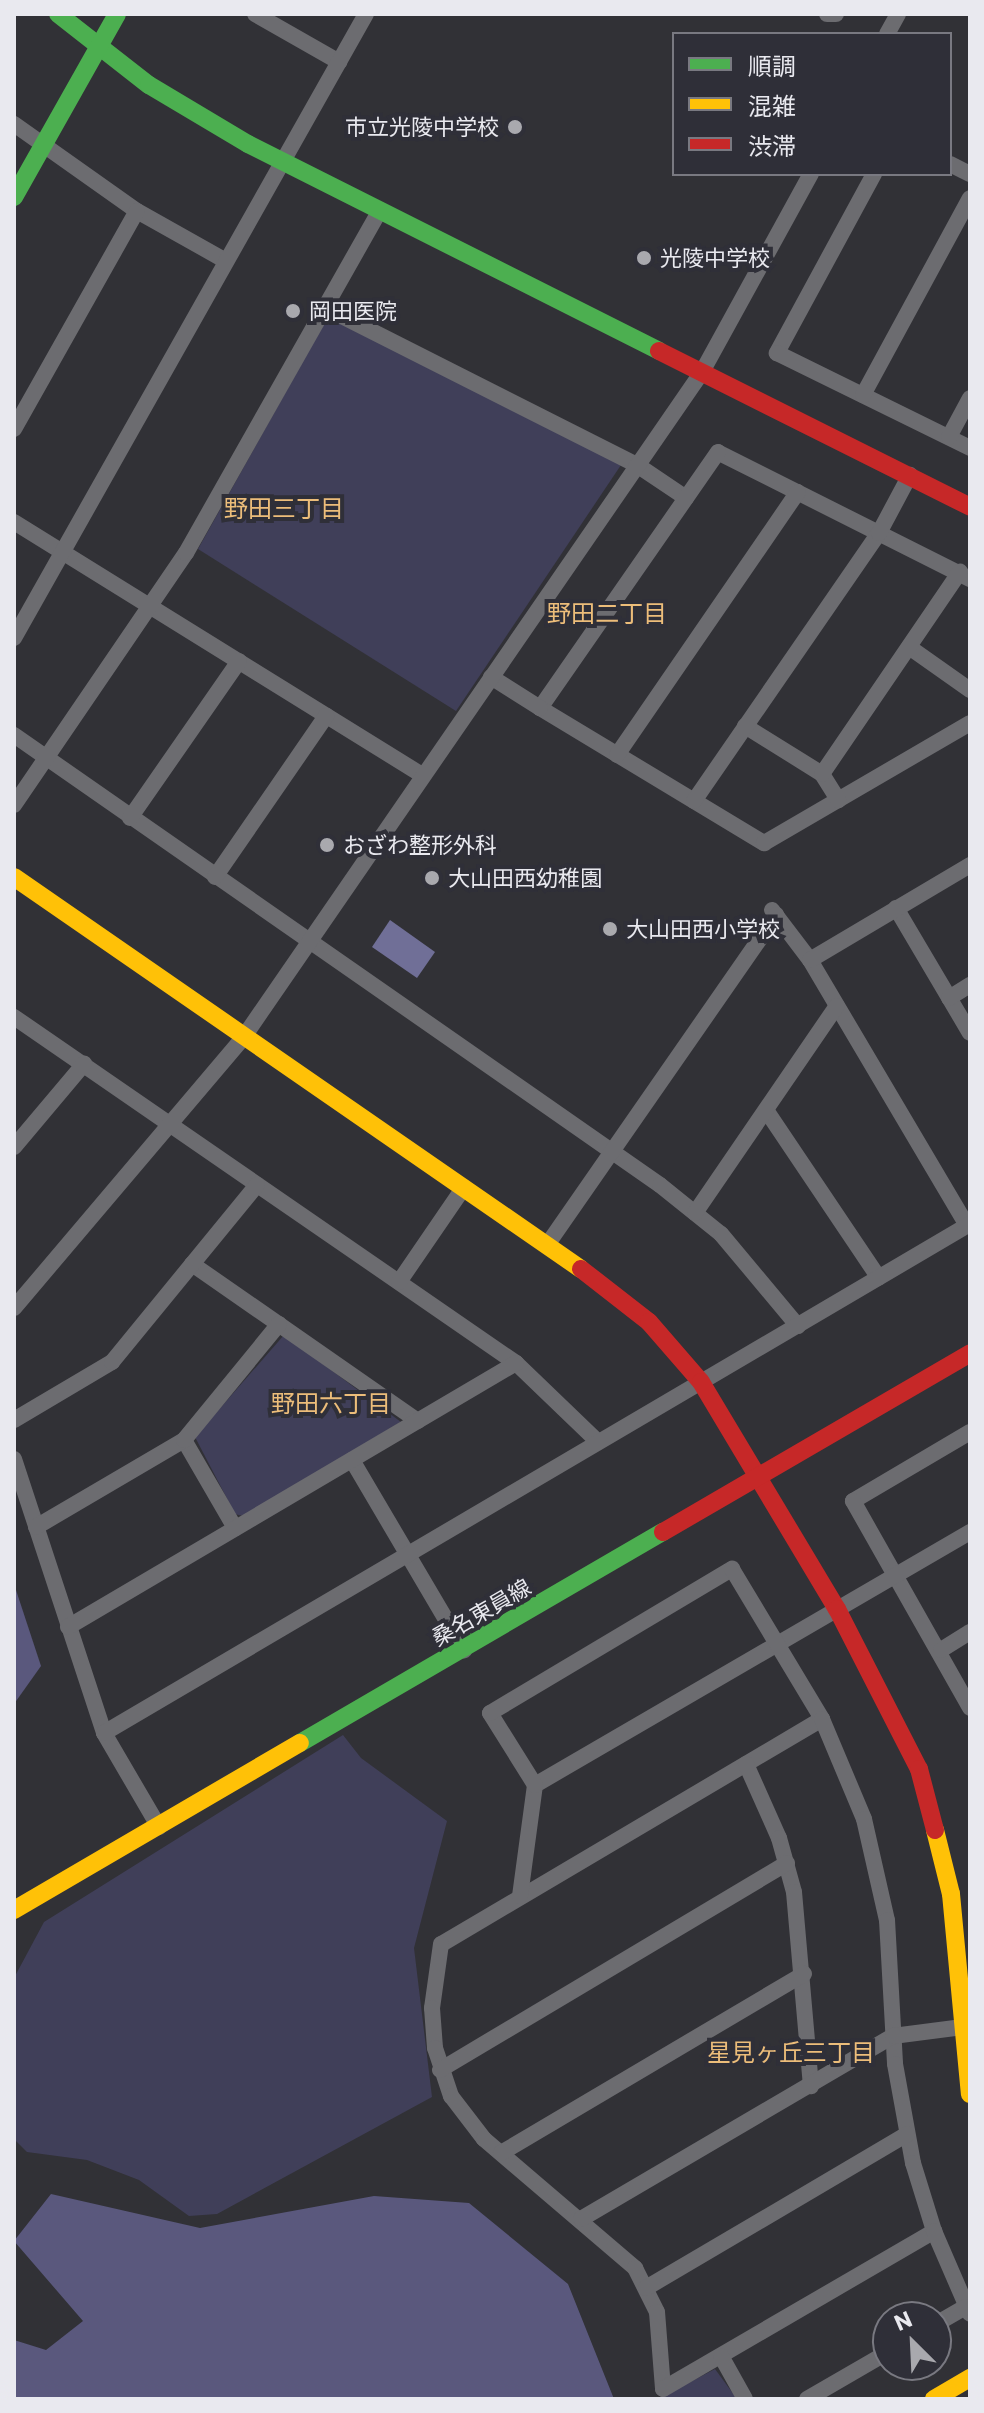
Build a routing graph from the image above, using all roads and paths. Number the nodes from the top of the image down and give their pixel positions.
1 (58, 14) edge
2 (117, 14) edge
3 (255, 14) edge
4 (366, 14) edge
5 (827, 14) edge
6 (836, 14) edge
7 (898, 14) edge
8 (888, 32) edge
9 (98, 47) junction
10 (339, 62) junction
11 (14, 124) edge
12 (43, 147) junction
13 (283, 161) junction
14 (952, 165) edge
15 (970, 174) edge
16 (810, 176) edge
17 (873, 176) edge
18 (14, 197) edge
19 (970, 198) edge
20 (380, 210) junction
21 (137, 211) junction
22 (226, 261) junction
23 (326, 308) junction
24 (702, 372) junction
25 (863, 395) junction
26 (970, 398) edge
27 (14, 429) edge
28 (949, 437) junction
29 (970, 448) edge
30 (637, 465) junction
31 (910, 475) junction
32 (798, 492) junction
33 (686, 498) junction
34 (970, 507) edge
35 (14, 522) edge
36 (879, 533) junction
37 (63, 552) junction
38 (965, 576) edge
39 (151, 606) junction
40 (14, 638) edge
41 (909, 647) junction
42 (239, 661) junction
43 (491, 677) junction
44 (970, 690) edge
45 (540, 708) junction
46 (326, 716) junction
47 (970, 723) edge
48 (745, 726) junction
49 (14, 735) edge
50 (617, 755) junction
51 (44, 760) junction
52 (822, 774) junction
53 (423, 776) junction
54 (838, 800) junction
55 (694, 801) junction
56 (14, 805) edge
57 (130, 818) junction
58 (970, 865) edge
59 (14, 877) edge
60 (215, 877) junction
61 (896, 908) junction
62 (309, 942) junction
63 (810, 960) junction
64 (970, 985) edge
65 (949, 998) junction
66 (837, 1006) junction
67 (14, 1017) edge
68 (970, 1033) edge
69 (243, 1038) junction
70 (84, 1064) junction
71 (766, 1110) junction
72 (171, 1123) junction
73 (14, 1147) edge
74 (612, 1150) junction
75 (257, 1185) junction
76 (464, 1187) junction
77 (695, 1213) junction
78 (968, 1225) edge
79 (547, 1245) junction
80 (192, 1264) junction
81 (879, 1278) junction
82 (399, 1282) junction
83 (14, 1308) edge
84 (279, 1324) junction
85 (798, 1326) junction
86 (970, 1353) edge
87 (516, 1363) junction
88 (701, 1382) junction
89 (14, 1420) edge
90 (418, 1421) junction
91 (970, 1432) edge
92 (184, 1440) junction
93 (598, 1442) junction
94 (14, 1459) edge
95 (352, 1460) junction
96 (758, 1477) junction
97 (36, 1527) junction
98 (235, 1528) junction
99 (970, 1532) edge
100 (409, 1554) junction
101 (896, 1574) junction
102 (837, 1609) junction
103 (68, 1627) junction
104 (970, 1632) edge
105 (779, 1646) junction
106 (464, 1650) junction
107 (941, 1650) junction
108 (970, 1708) edge
109 (822, 1719) junction
110 (104, 1733) junction
111 (746, 1764) junction
112 (535, 1785) junction
113 (159, 1827) junction
114 (787, 1863) junction
115 (520, 1896) junction
116 (14, 1910) edge
117 (804, 1974) junction
118 (966, 2026) edge
119 (893, 2036) junction
120 (440, 2070) junction
121 (811, 2086) junction
122 (970, 2094) edge
123 (907, 2134) junction
124 (501, 2153) junction
125 (581, 2219) junction
126 (934, 2231) junction
127 (646, 2288) junction
128 (968, 2310) edge
129 (721, 2356) junction
130 (872, 2361) edge
131 (970, 2378) edge
132 (745, 2399) edge
133 (807, 2399) edge
134 (934, 2399) edge

1 - 9 street
2 - 9 street
3 - 10 street
4 - 10 street
5 - 6 street
7 - 8 street
9 - 12 street
9 - 13 street
10 - 13 street
11 - 12 street
12 - 18 street
12 - 21 street
13 - 20 street
13 - 22 street
14 - 15 street
16 - 24 street
17 - 25 street
19 - 25 street
20 - 23 street
20 - 24 street
21 - 22 street
21 - 27 street
22 - 37 street
23 - 30 street
23 - 39 street
24 - 30 street
24 - 31 street
25 - 28 street
26 - 28 street
28 - 29 street
30 - 33 street
30 - 43 street
31 - 34 street
31 - 36 street
32 - 33 street
32 - 36 street
32 - 50 street
33 - 45 street
35 - 37 street
36 - 38 street
36 - 48 street
37 - 39 street
37 - 40 street
38 - 41 street
39 - 42 street
39 - 51 street
41 - 44 street
41 - 52 street
42 - 46 street
42 - 57 street
43 - 45 street
43 - 53 street
45 - 50 street
46 - 53 street
46 - 60 street
47 - 54 street
48 - 52 street
48 - 55 street
49 - 51 street
50 - 55 street
51 - 56 street
51 - 57 street
52 - 54 street
53 - 62 street
54 - 55 street
57 - 60 street
58 - 61 street
59 - 69 street
60 - 62 street
61 - 63 street
61 - 65 street
62 - 69 street
62 - 74 street
63 - 66 street
63 - 74 street
64 - 65 street
65 - 68 street
66 - 71 street
66 - 78 street
67 - 70 street
69 - 72 street
69 - 76 street
70 - 72 street
70 - 73 street
71 - 77 street
71 - 81 street
72 - 75 street
72 - 83 street
74 - 77 street
74 - 79 street
75 - 80 street
75 - 82 street
76 - 79 street
76 - 82 street
77 - 85 street
78 - 81 street
79 - 88 street
80 - 84 street
80 - 89 street
81 - 85 street
82 - 87 street
84 - 90 street
84 - 92 street
85 - 88 street
86 - 96 street, 桑名東員線
87 - 90 street
87 - 93 street
88 - 93 street
88 - 96 street
90 - 95 street
91 - 101 street
92 - 97 street
92 - 98 street
93 - 100 street
94 - 97 street
95 - 98 street
95 - 100 street
96 - 102 street
96 - 106 street, 桑名東員線
97 - 103 street
98 - 103 street
99 - 101 street
100 - 106 street
100 - 110 street
101 - 102 street
101 - 107 street
102 - 105 street
102 - 118 street
103 - 110 street
104 - 107 street
105 - 109 street
105 - 112 street
105 - 112 street
106 - 113 street, 桑名東員線
107 - 108 street
109 - 111 street
109 - 119 street
110 - 113 street
111 - 114 street
111 - 115 street
112 - 115 street
113 - 116 street, 桑名東員線
114 - 117 street
114 - 120 street
115 - 120 street
117 - 121 street
117 - 124 street
118 - 119 street
118 - 122 street
119 - 121 street
119 - 123 street
120 - 124 street
121 - 125 street
123 - 126 street
123 - 127 street
124 - 125 street
125 - 127 street
126 - 128 street
126 - 129 street
127 - 129 street
129 - 132 street
130 - 133 street
131 - 134 street

